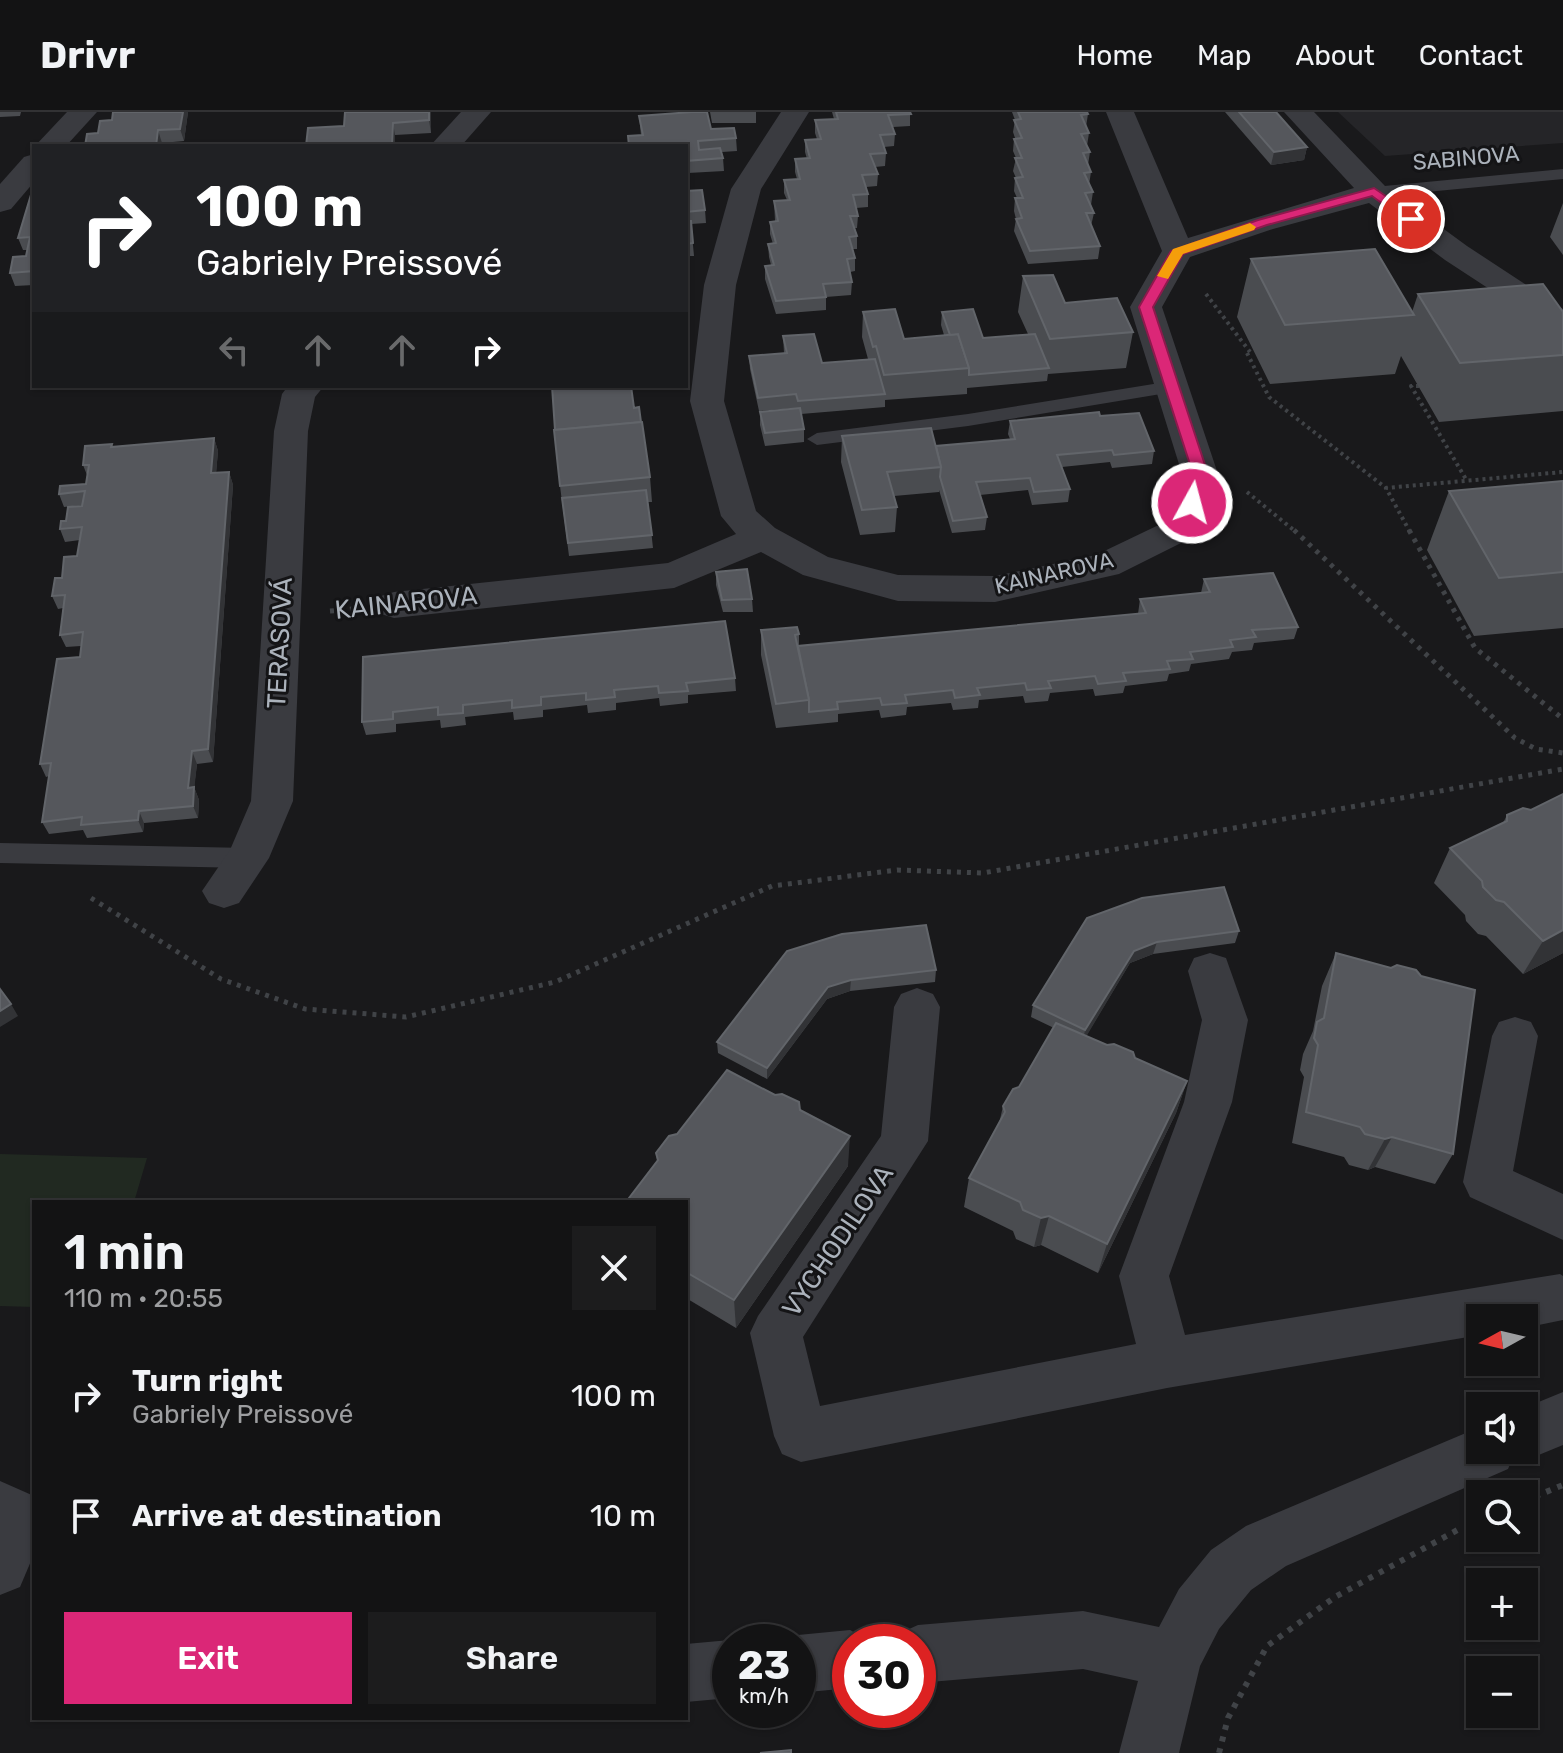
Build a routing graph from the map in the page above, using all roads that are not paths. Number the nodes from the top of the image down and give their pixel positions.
1 (83, 112) edge
2 (477, 112) edge
3 (795, 112) edge
4 (1120, 112) edge
5 (1298, 112) edge
6 (52, 144) edge
7 (447, 144) edge
8 (32, 165) edge
9 (1563, 174) edge
10 (1374, 192) junction
11 (0, 203) edge
12 (1178, 251) junction
13 (1563, 323) edge
14 (1172, 387) junction
15 (305, 388) edge
16 (817, 439) dead end
17 (762, 537) junction
18 (394, 605) road end
19 (0, 853) edge
20 (248, 858) junction
21 (224, 891) dead end
22 (1210, 971) dead end
23 (917, 1007) dead end
24 (1515, 1036) dead end
25 (1563, 1218) edge
26 (1562, 1299) edge
27 (1167, 1363) junction
28 (1563, 1418) edge
29 (1538, 1429) edge
30 (1466, 1460) edge
31 (0, 1508) edge
32 (0, 1567) edge
33 (936, 1652) edge
34 (1173, 1659) junction
35 (712, 1671) edge
36 (688, 1673) edge
37 (1149, 1753) edge

1 - 6 street
2 - 7 street
3 - 17 street, KAINAROVA
4 - 12 street
5 - 10 street
8 - 11 street
9 - 10 lane, SABINOVA
10 - 12 street
10 - 13 street
12 - 14 street
14 - 16 lane
14 - 17 street, KAINAROVA
15 - 20 street, TERASOVÁ
17 - 18 street, KAINAROVA
19 - 20 lane
20 - 21 street, TERASOVÁ
22 - 27 street
23 - 27 street, VYCHODILOVA
24 - 25 street
26 - 27 street, VYCHODILOVA
28 - 29 street
30 - 34 street
31 - 32 street
33 - 34 street
34 - 37 street
35 - 36 street

